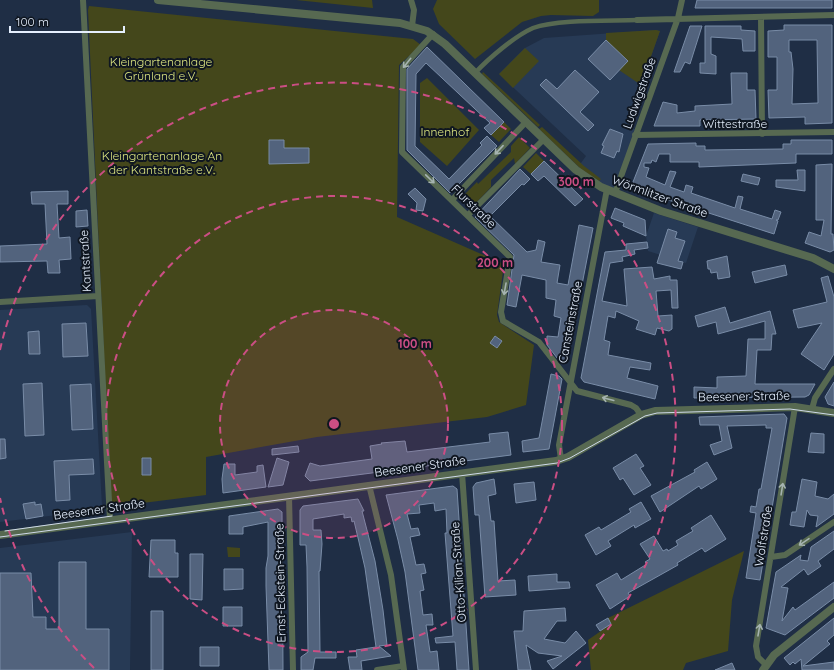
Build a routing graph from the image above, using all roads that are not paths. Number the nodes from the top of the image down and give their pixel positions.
1 (83, 0) edge
2 (158, 0) edge
3 (411, 0) edge
4 (682, 0) edge
5 (834, 15) edge
6 (761, 17) junction
7 (678, 18) junction
8 (637, 20) joint
9 (412, 26) junction
10 (433, 34) junction
11 (475, 72) junction
12 (526, 122) junction
13 (834, 132) edge
14 (762, 134) junction
15 (635, 135) junction
16 (544, 139) junction
17 (606, 189) junction
18 (615, 193) junction
19 (452, 200) junction
20 (468, 215) junction
21 (834, 270) edge
22 (98, 296) junction
23 (0, 302) edge
24 (834, 369) edge
25 (570, 382) junction
26 (795, 407) junction
27 (812, 409) junction
28 (834, 413) edge
29 (641, 416) junction
30 (561, 459) junction
31 (462, 472) junction
32 (369, 485) junction
33 (289, 496) junction
34 (110, 520) junction
35 (834, 522) edge
36 (0, 535) edge
37 (771, 556) junction
38 (834, 608) edge
39 (764, 667) edge
40 (403, 668) edge
41 (293, 670) edge
42 (377, 670) edge
43 (476, 670) edge

1 - 22 street, Kantstraße
2 - 9 street
3 - 9 street
4 - 7 street, Ludwigstraße
5 - 6 street
6 - 7 street
6 - 14 street
7 - 8 street
7 - 15 street, Ludwigstraße
8 - 11 street
9 - 10 street
10 - 11 street, Wörmlitzer Straße
10 -> 19 street, Flurstraße
11 - 12 street, Wörmlitzer Straße
12 - 16 street, Wörmlitzer Straße
12 -> 19 street
13 - 14 street, Wittestraße
14 - 15 street, Wittestraße
15 - 18 street, Ludwigstraße
16 - 17 street, Wörmlitzer Straße
16 - 20 street
17 - 18 street, Wörmlitzer Straße
17 - 25 street, Cansteinstraße
18 - 21 street, Wörmlitzer Straße
19 - 20 street, Flurstraße
20 -> 25 street, Flurstraße
22 - 23 street
22 - 34 street, Kantstraße
24 - 27 street
29 -> 25 street
25 - 30 street, Cansteinstraße
26 - 27 street, Beesener Straße
26 - 29 street, Beesener Straße
37 -> 26 street, Wolfstraße
27 - 28 street, Beesener Straße
29 - 30 street, Beesener Straße
30 - 31 street, Beesener Straße
31 - 32 street, Beesener Straße
31 - 43 street, Otto-Kilian-Straße
32 - 33 street, Beesener Straße
32 - 40 street
33 - 34 street, Beesener Straße
33 - 41 street, Ernst-Eckstein-Straße
34 - 36 street, Beesener Straße
35 -> 37 street
39 -> 37 street, Wolfstraße
38 - 39 street
40 - 42 street

